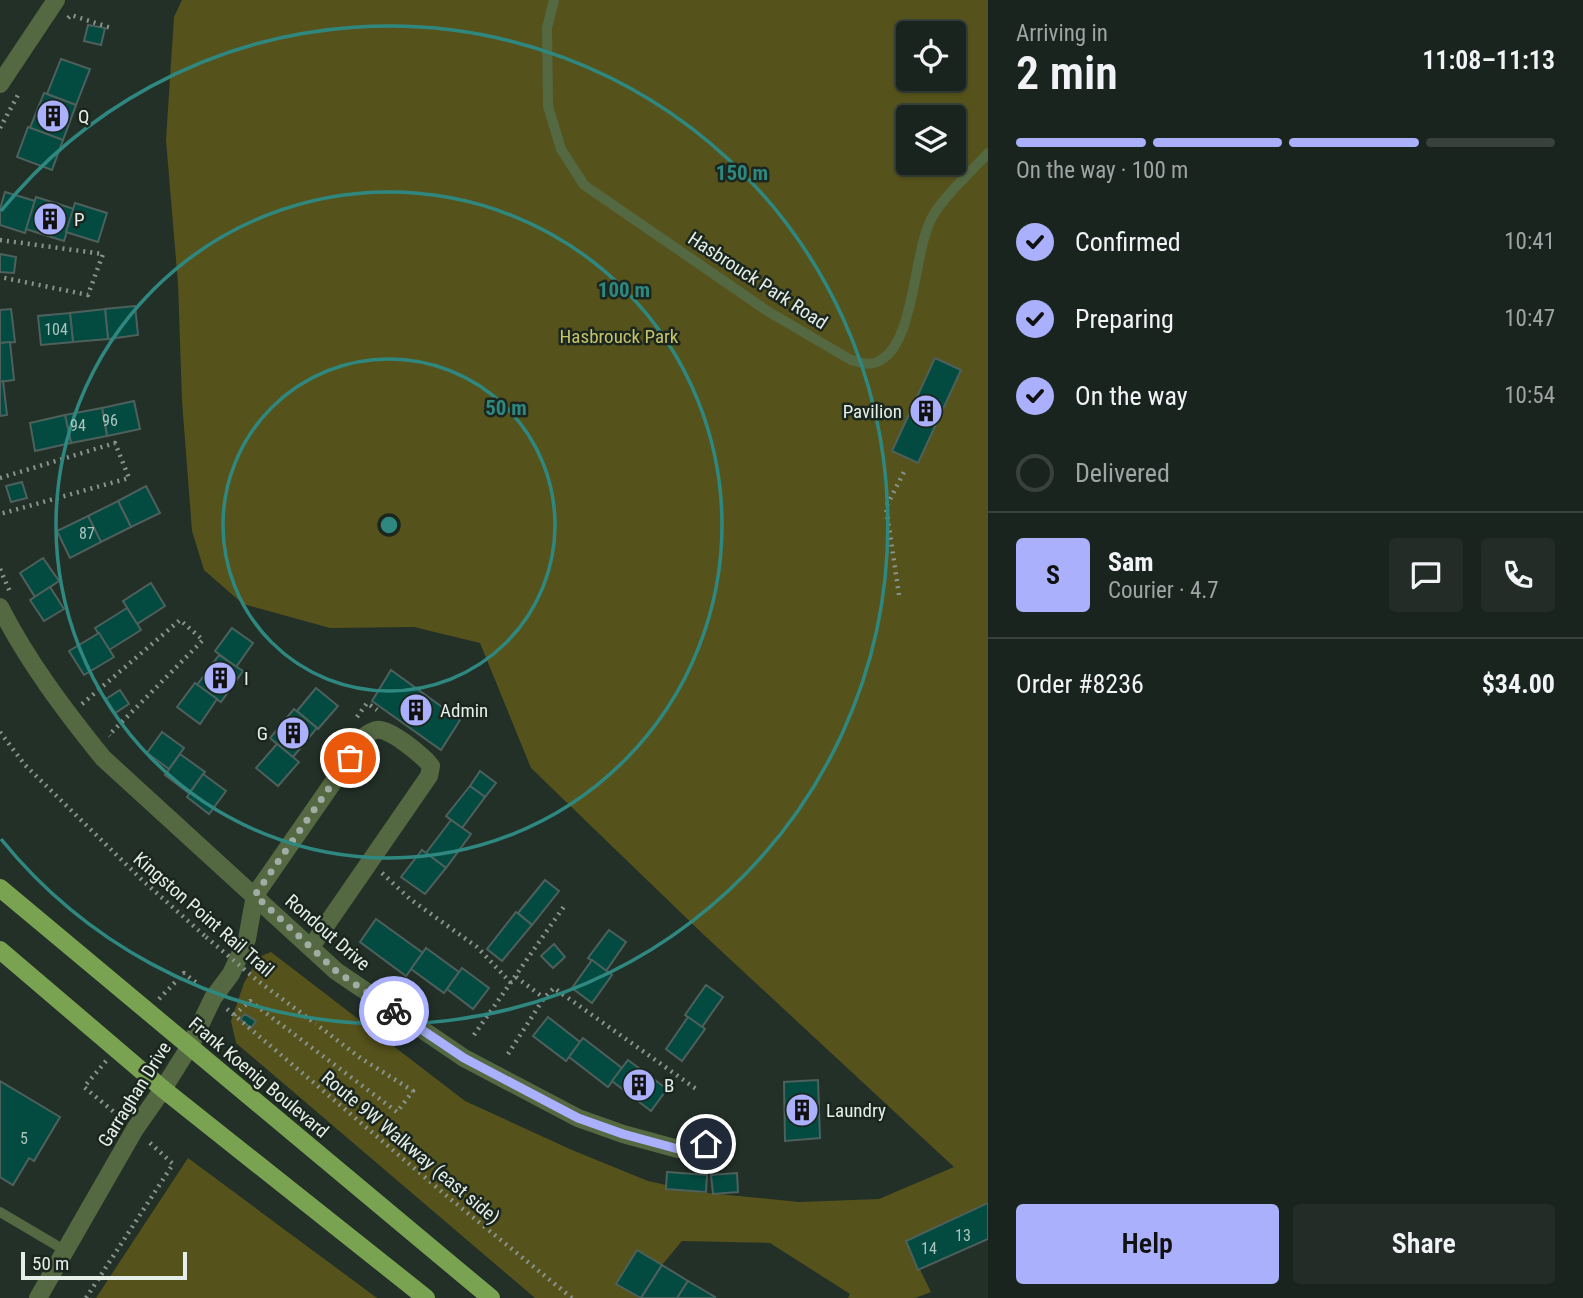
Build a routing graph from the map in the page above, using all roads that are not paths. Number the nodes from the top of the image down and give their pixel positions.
1 (56, 0) edge
2 (554, 0) edge
3 (0, 84) edge
4 (988, 153) edge
5 (6, 601) edge
6 (0, 888) edge
7 (255, 895) junction
8 (311, 947) junction
9 (0, 950) edge
10 (190, 1046) junction
11 (163, 1089) junction
12 (720, 1133) dead end
13 (0, 1212) edge
14 (66, 1251) junction
15 (38, 1298) edge
16 (426, 1298) edge
17 (491, 1298) edge

1 - 3 street
2 - 4 lane, Hasbrouck Park Road
5 - 7 street, Rondout Drive
6 - 10 main road, Frank Koenig Boulevard
7 - 8 street, Rondout Drive
7 - 8 street, Garraghan Drive
7 - 10 street, Garraghan Drive
8 - 12 street, Rondout Drive
9 - 11 main road
10 - 11 street, Garraghan Drive
10 - 17 main road, Frank Koenig Boulevard
11 - 14 street, Garraghan Drive
11 - 16 main road
13 - 14 lane
14 - 15 street, Garraghan Drive

